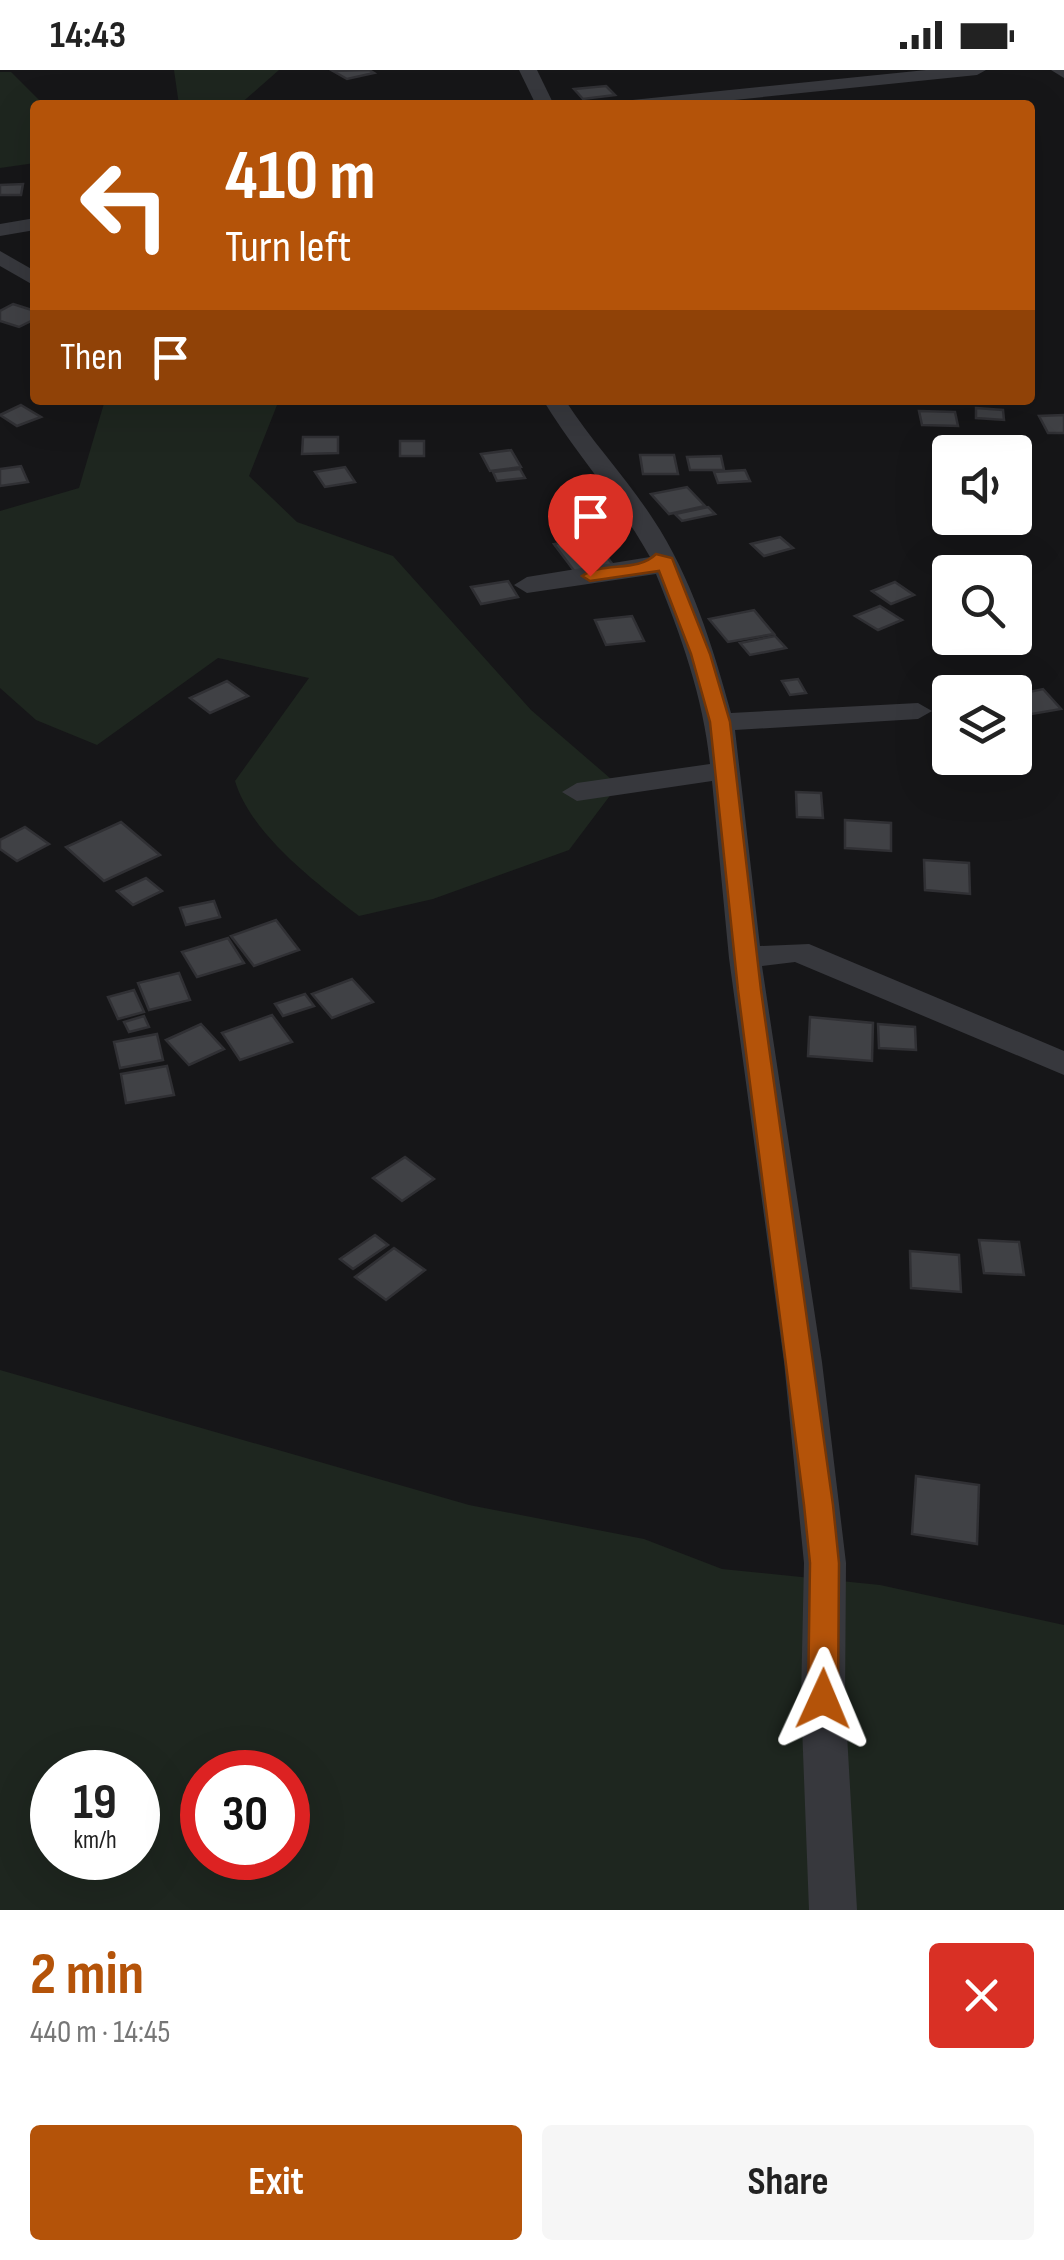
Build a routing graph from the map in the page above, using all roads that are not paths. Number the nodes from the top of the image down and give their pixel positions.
1 (528, 70) edge
2 (976, 70) edge
3 (825, 88) junction
4 (543, 100) edge
5 (689, 100) edge
6 (836, 100) edge
7 (30, 225) edge
8 (0, 230) edge
9 (0, 257) edge
10 (30, 277) edge
11 (557, 405) edge
12 (663, 558) junction
13 (528, 585) dead end
14 (918, 711) dead end
15 (720, 722) junction
16 (726, 770) junction
17 (577, 792) dead end
18 (746, 958) junction
19 (1064, 1064) edge
20 (833, 1910) edge

1 - 4 street
2 - 3 street
3 - 5 street
3 - 6 street
7 - 8 street
9 - 10 street
11 - 12 street
12 - 13 street
12 - 15 street
14 - 15 street
15 - 16 street
16 - 17 street
16 - 18 street
18 - 19 street
18 - 20 street

